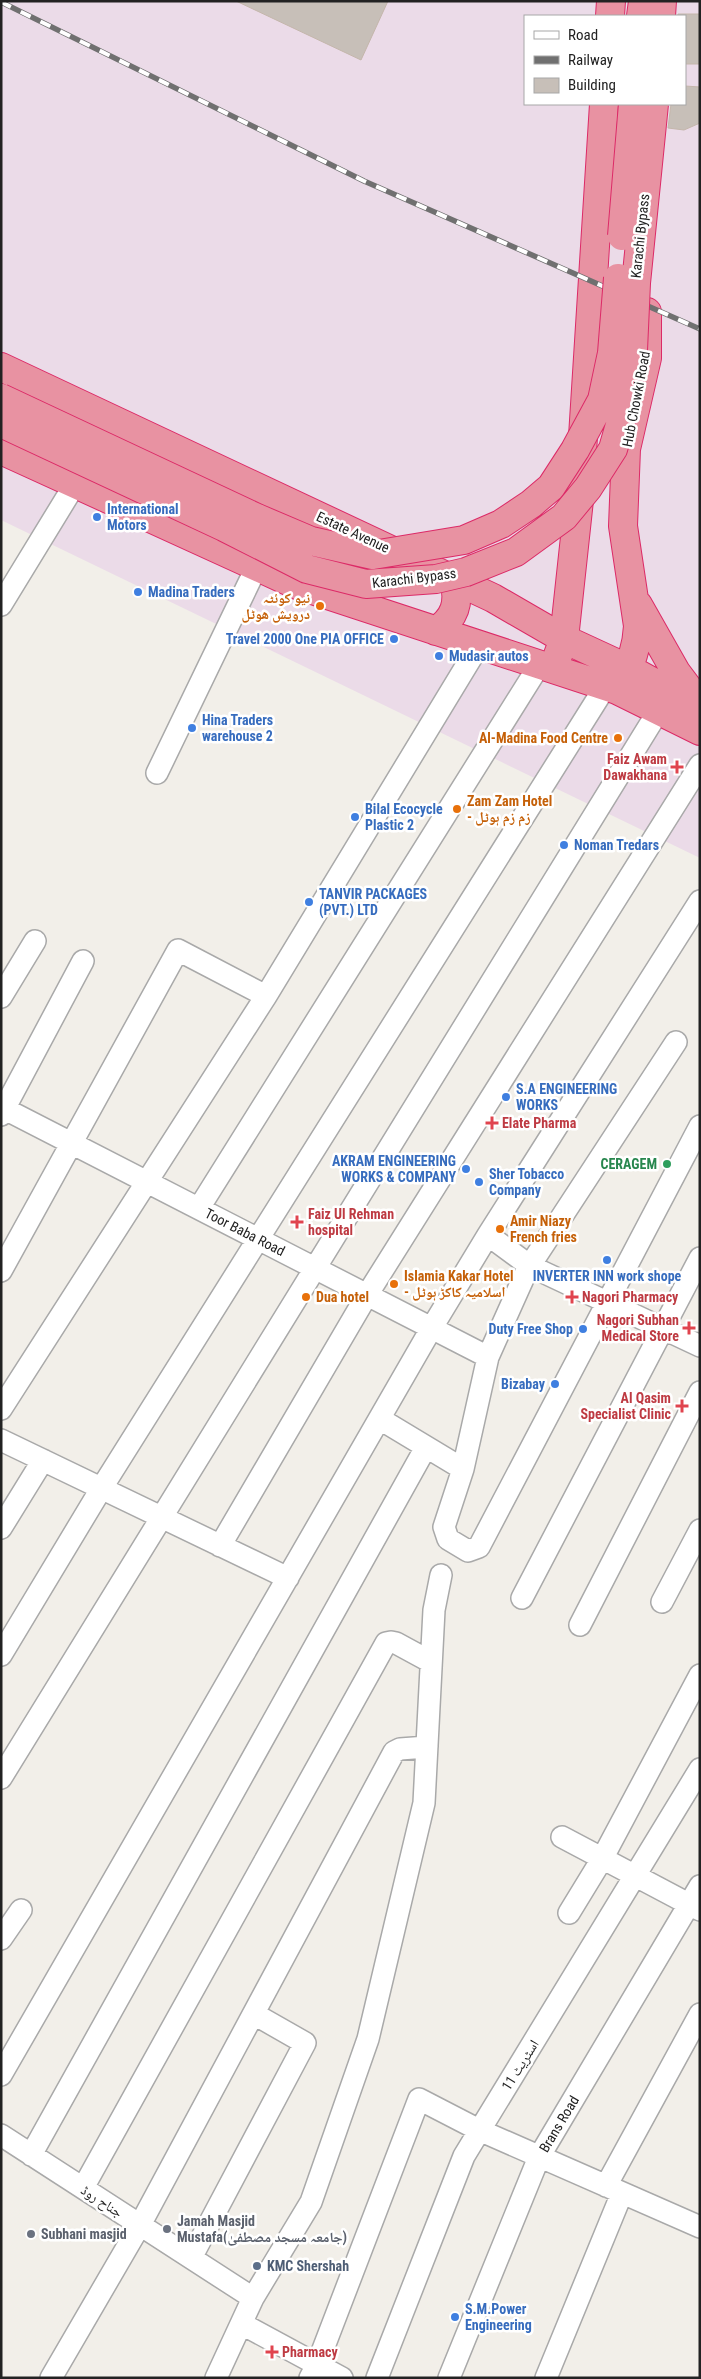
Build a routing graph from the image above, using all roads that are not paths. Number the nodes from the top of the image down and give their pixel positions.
1 (612, 1) edge
2 (643, 1) edge
3 (662, 1) edge
4 (671, 1) edge
5 (610, 15) edge
6 (641, 15) edge
7 (661, 15) edge
8 (670, 15) edge
9 (604, 105) edge
10 (633, 105) edge
11 (654, 105) edge
12 (663, 105) edge
13 (1, 367) edge
14 (1, 398) edge
15 (1, 422) edge
16 (1, 450) edge
17 (75, 484) junction
18 (257, 566) junction
19 (454, 580) junction
20 (634, 597) junction
21 (1, 605) edge
22 (436, 631) junction
23 (564, 639) junction
24 (479, 646) junction
25 (546, 666) junction
26 (617, 682) junction
27 (700, 706) edge
28 (659, 710) junction
29 (700, 731) edge
30 (700, 765) edge
31 (157, 773) dead end
32 (700, 901) edge
33 (34, 941) dead end
34 (83, 961) dead end
35 (266, 996) junction
36 (1, 997) edge
37 (676, 1042) dead end
38 (2, 1110) edge
39 (700, 1126) edge
40 (72, 1144) junction
41 (148, 1182) junction
42 (199, 1208) junction
43 (488, 1235) junction
44 (259, 1239) junction
45 (700, 1258) edge
46 (530, 1266) junction
47 (315, 1268) junction
48 (1, 1271) edge
49 (367, 1295) junction
50 (607, 1302) junction
51 (432, 1328) junction
52 (662, 1328) junction
53 (700, 1346) edge
54 (488, 1357) junction
55 (700, 1392) edge
56 (1, 1408) edge
57 (380, 1419) junction
58 (1, 1440) edge
59 (426, 1447) junction
60 (42, 1460) junction
61 (463, 1469) junction
62 (102, 1489) junction
63 (162, 1518) junction
64 (1, 1528) edge
65 (700, 1530) edge
66 (220, 1546) junction
67 (441, 1574) dead end
68 (288, 1578) junction
69 (522, 1598) dead end
70 (662, 1602) dead end
71 (580, 1625) dead end
72 (1, 1655) edge
73 (431, 1662) junction
74 (700, 1675) edge
75 (427, 1746) junction
76 (700, 1770) edge
77 (1, 1778) edge
78 (562, 1837) dead end
79 (602, 1859) junction
80 (636, 1876) junction
81 (700, 1886) edge
82 (694, 1907) edge
83 (21, 1910) dead end
84 (569, 1913) dead end
85 (1, 1939) edge
86 (254, 2014) junction
87 (700, 2014) edge
88 (1, 2075) edge
89 (480, 2130) junction
90 (1, 2135) edge
91 (31, 2155) junction
92 (539, 2157) junction
93 (83, 2188) junction
94 (614, 2190) junction
95 (140, 2225) junction
96 (700, 2227) edge
97 (191, 2258) junction
98 (253, 2298) junction
99 (242, 2324) junction
100 (314, 2371) edge
101 (51, 2378) edge
102 (216, 2378) edge
103 (342, 2378) edge
104 (377, 2378) edge
105 (448, 2378) edge
106 (546, 2378) edge

1 - 5 highway
2 - 6 highway
3 - 7 highway
4 - 8 highway
9 - 23 highway
10 - 14 highway, Karachi Bypass, bridge
11 - 15 highway, Karachi Bypass, bridge
12 - 20 highway, Hub Chowki Road
13 - 19 highway, Estate Avenue
16 - 17 highway, Estate Avenue
17 - 18 highway, Estate Avenue
17 - 21 street
18 - 22 highway, Estate Avenue
18 - 31 street
19 - 22 highway
19 - 23 highway, Estate Avenue
20 - 26 highway, Hub Chowki Road
20 - 27 highway
22 - 24 highway, Estate Avenue
23 - 25 highway
23 - 26 highway, Estate Avenue
24 - 25 highway, Estate Avenue
24 - 35 street
25 - 26 highway, Estate Avenue
25 - 42 street
26 - 27 highway, Estate Avenue
26 - 28 highway, Estate Avenue
26 - 44 street
28 - 29 highway, Estate Avenue
28 - 47 street
30 - 49 street
32 - 43 street
33 - 36 street
34 - 38 street
35 - 40 street
35 - 41 street
37 - 46 street
38 - 40 street, Toor Baba Road
39 - 50 street
40 - 41 street, Toor Baba Road
40 - 48 street
41 - 42 street, Toor Baba Road
41 - 56 street
42 - 44 street, Toor Baba Road
43 - 46 street
43 - 51 street
44 - 47 street, Toor Baba Road
44 - 62 street
45 - 52 street
46 - 50 street
46 - 54 street
47 - 49 street, Toor Baba Road
47 - 63 street
49 - 51 street, Toor Baba Road
49 - 66 street
50 - 52 street
50 - 61 street
51 - 54 street, Toor Baba Road
51 - 57 street
52 - 53 street
52 - 69 street
54 - 61 street
55 - 71 street
57 - 59 street
57 - 68 street
58 - 60 street
59 - 61 street
59 - 91 street
60 - 62 street
60 - 64 street
62 - 63 street
62 - 72 street
63 - 66 street
63 - 77 street
65 - 70 street
66 - 68 street
67 - 73 street
68 - 88 street
73 - 75 street
73 - 93 street
74 - 79 street
75 - 86 street
75 - 98 street
76 - 80 street, اسٹریٹ 11
78 - 79 street
79 - 80 street
79 - 84 street
80 - 82 street
80 - 89 street, اسٹریٹ 11
81 - 82 street, Brans Road
82 - 92 street, Brans Road
83 - 85 street
86 - 95 street
86 - 97 street
87 - 94 street
89 - 92 street
89 - 100 street
89 - 104 street, اسٹریٹ 11
90 - 91 street, جناح روڈ
91 - 93 street, جناح روڈ
92 - 94 street
92 - 105 street, Brans Road
93 - 95 street, جناح روڈ
94 - 96 street
94 - 106 street
95 - 97 street, جناح روڈ
95 - 101 street
97 - 98 street, جناح روڈ
98 - 99 street
99 - 100 street
99 - 102 street
100 - 103 street

